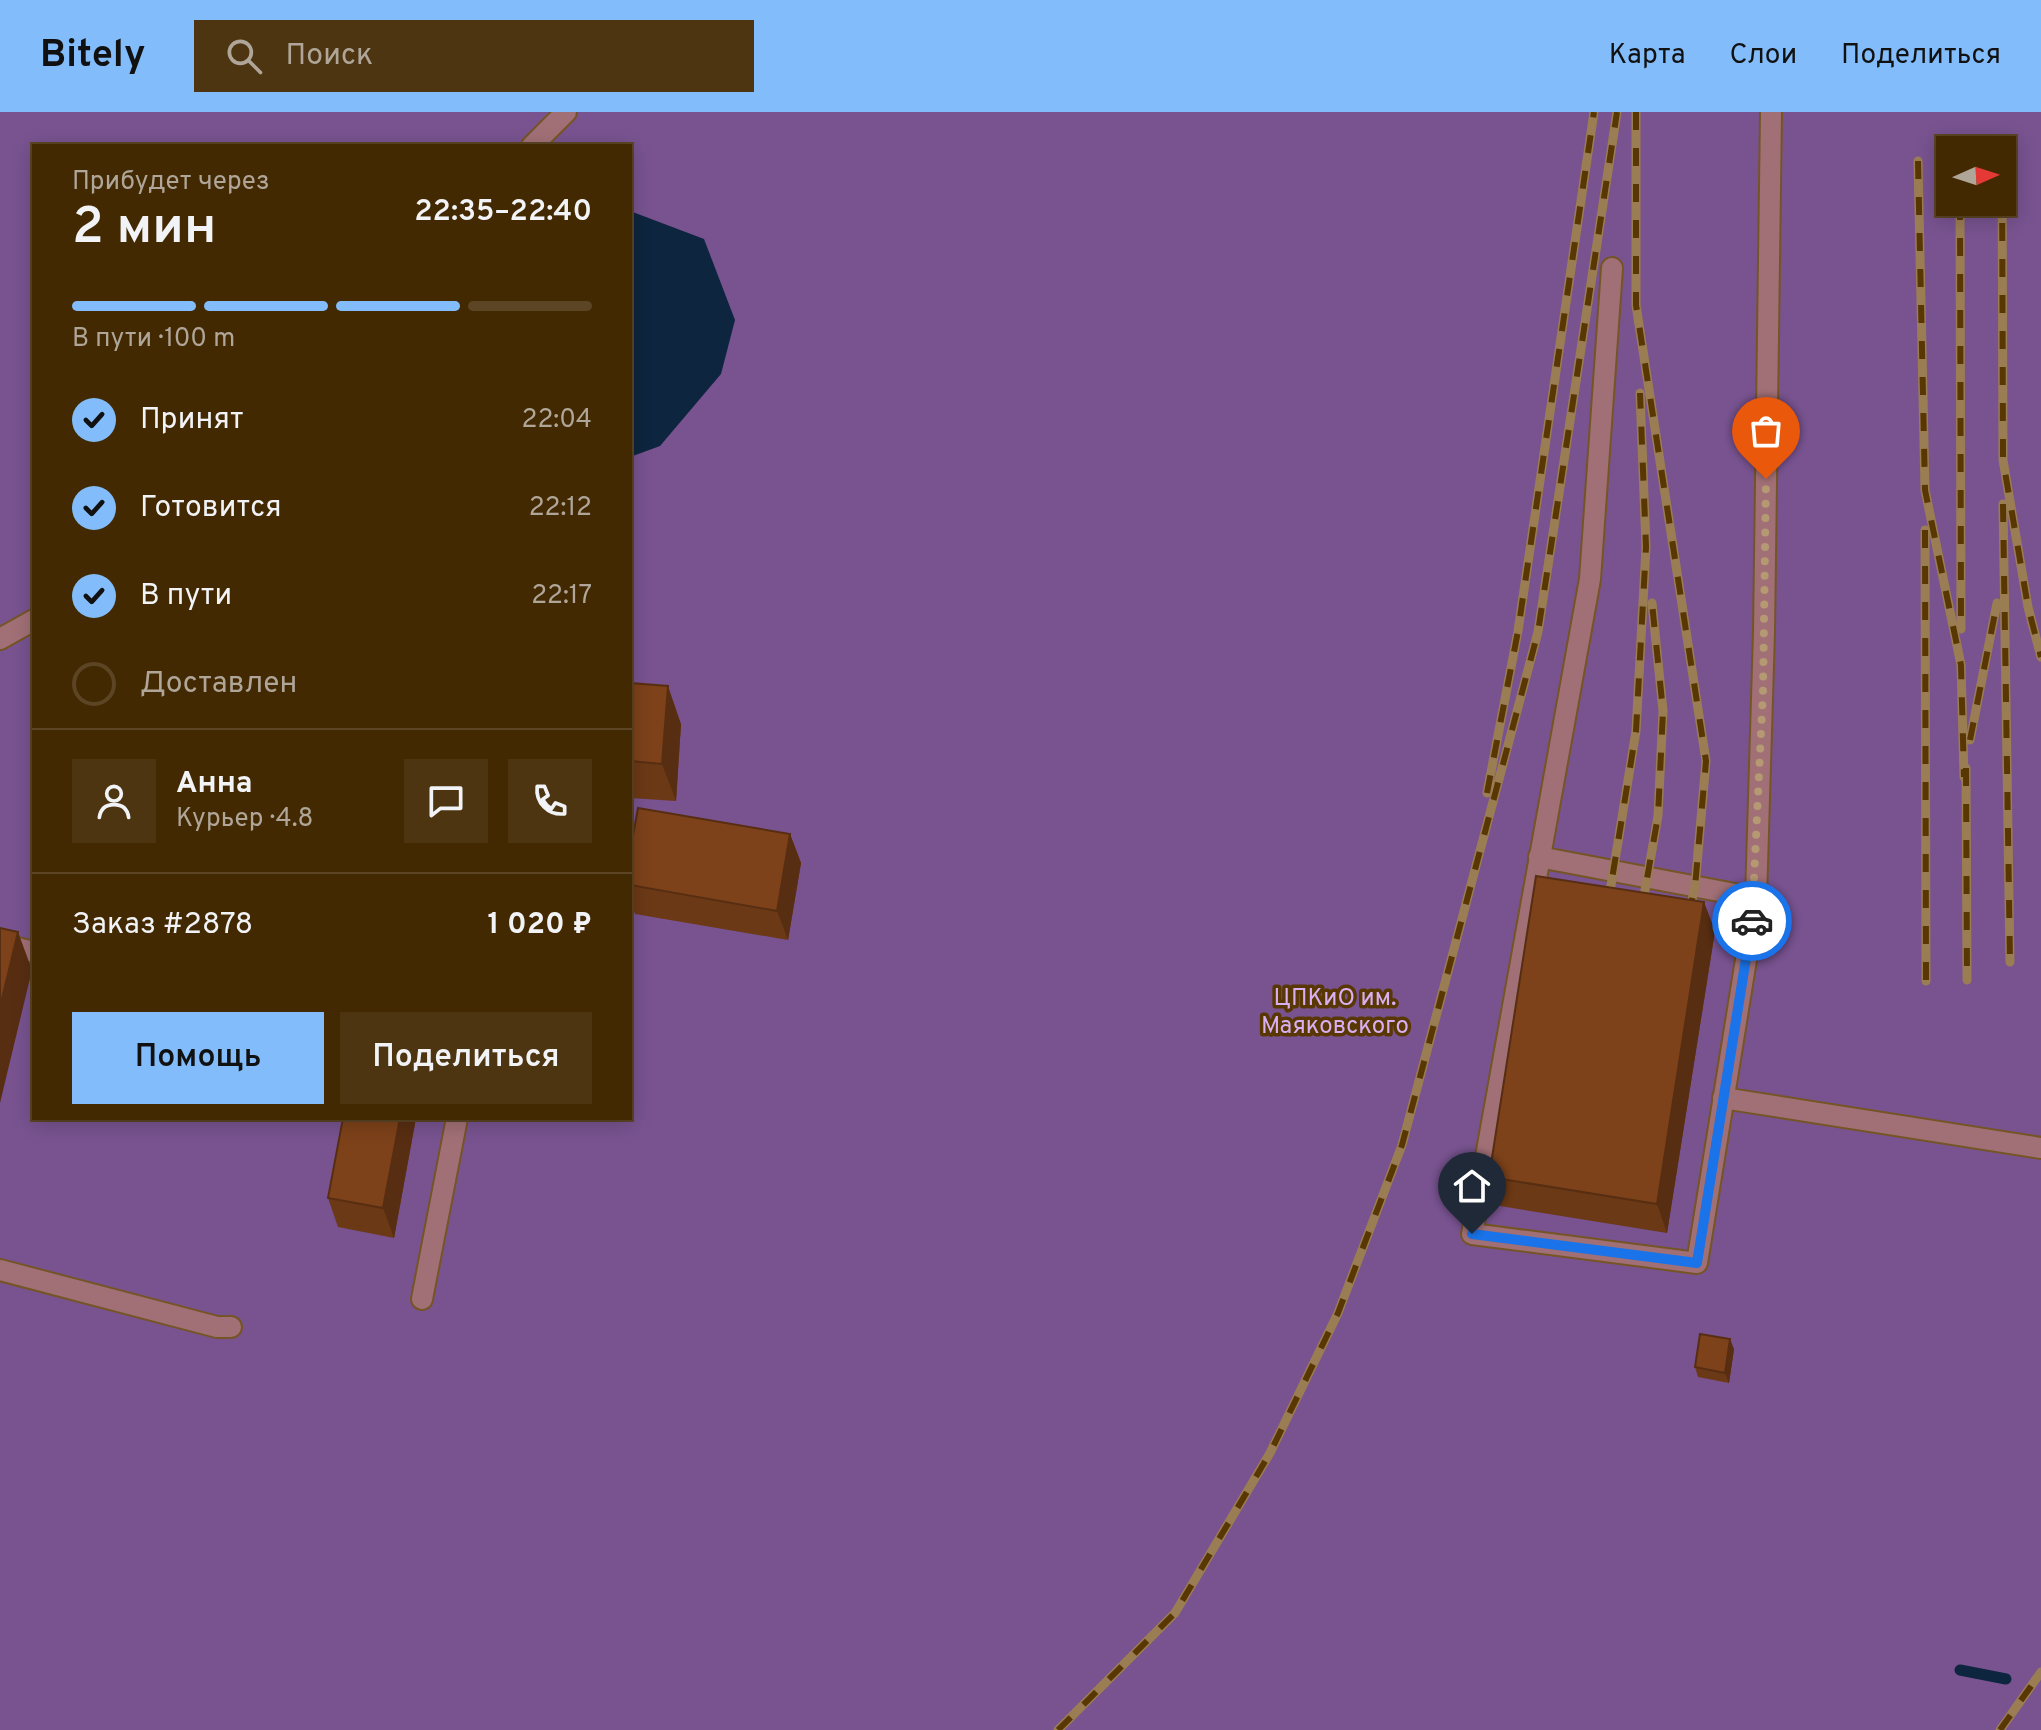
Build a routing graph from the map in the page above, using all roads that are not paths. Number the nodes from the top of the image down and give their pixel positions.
1 (566, 112) edge
2 (1771, 112) edge
3 (534, 144) edge
4 (1612, 268) dead end
5 (32, 621) edge
6 (0, 639) edge
7 (1539, 857) junction
8 (1756, 898) junction
9 (0, 944) edge
10 (32, 952) edge
11 (1723, 1098) junction
12 (457, 1120) edge
13 (2041, 1148) edge
14 (0, 1270) edge
15 (422, 1299) dead end
16 (231, 1327) dead end

1 - 3 street
2 - 8 street
4 - 7 street
5 - 6 street
7 - 8 street
7 - 11 street
8 - 11 street
9 - 10 street
11 - 13 street
12 - 15 street
14 - 16 street

